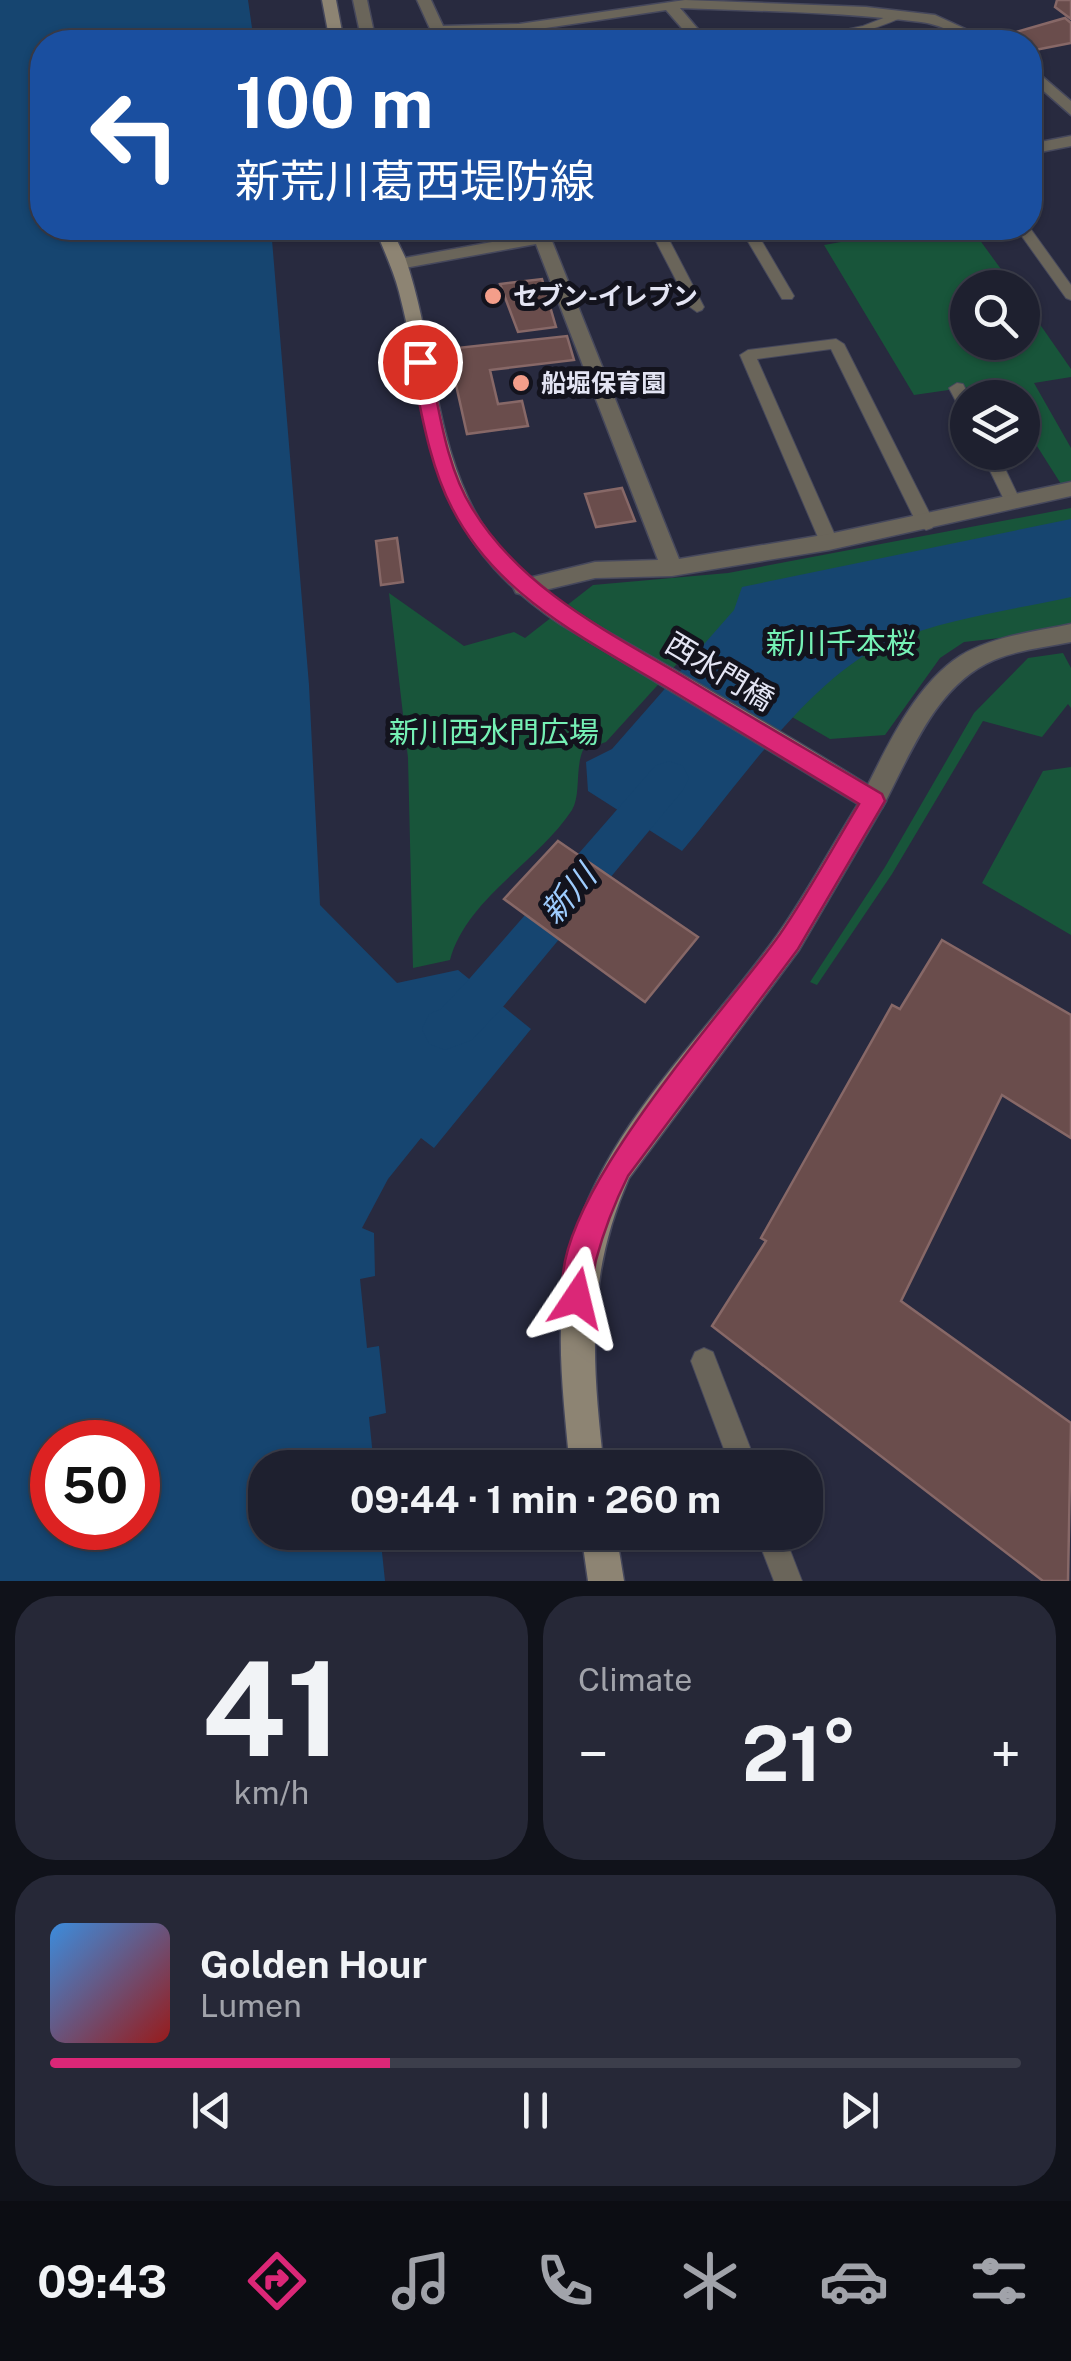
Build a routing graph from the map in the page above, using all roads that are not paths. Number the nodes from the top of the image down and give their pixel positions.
1 (329, 0) edge
2 (360, 0) edge
3 (424, 0) edge
4 (922, 0) edge
5 (669, 4) junction
6 (793, 5) edge
7 (898, 15) junction
8 (935, 18) junction
9 (335, 30) edge
10 (367, 30) edge
11 (437, 30) edge
12 (501, 30) edge
13 (692, 30) edge
14 (866, 30) edge
15 (961, 30) edge
16 (1042, 82) edge
17 (1069, 106) edge
18 (1071, 141) edge
19 (1042, 146) edge
20 (388, 240) edge
21 (507, 240) edge
22 (541, 240) edge
23 (662, 240) edge
24 (754, 240) edge
25 (1032, 240) edge
26 (399, 264) junction
27 (1071, 295) edge
28 (787, 296) dead end
29 (698, 308) dead end
30 (998, 470) edge
31 (1071, 489) edge
32 (1012, 500) junction
33 (926, 524) junction
34 (829, 542) junction
35 (672, 568) junction
36 (524, 586) junction
37 (1071, 633) edge
38 (874, 801) junction
39 (704, 1361) dead end
40 (585, 1450) edge
41 (738, 1450) edge
42 (601, 1550) edge
43 (777, 1550) edge
44 (606, 1581) edge
45 (788, 1581) edge

1 - 9 main road
2 - 10 street
3 - 11 street
4 - 8 street
5 - 6 street
5 - 12 street
5 - 13 street
6 - 7 street
7 - 8 street
7 - 14 lane
8 - 15 street
16 - 17 street
18 - 19 street
20 - 26 main road, 西水門橋
21 - 26 street
22 - 35 street
23 - 29 lane
24 - 28 lane
25 - 27 lane
26 - 36 main road, 西水門橋
30 - 32 lane
31 - 32 street
32 - 33 street
33 - 34 street
33 - 34 lane
34 - 35 street
35 - 36 street
36 - 38 main road, 西水門橋
37 - 38 street
38 - 40 main road
39 - 41 lane
42 - 44 main road
43 - 45 lane

